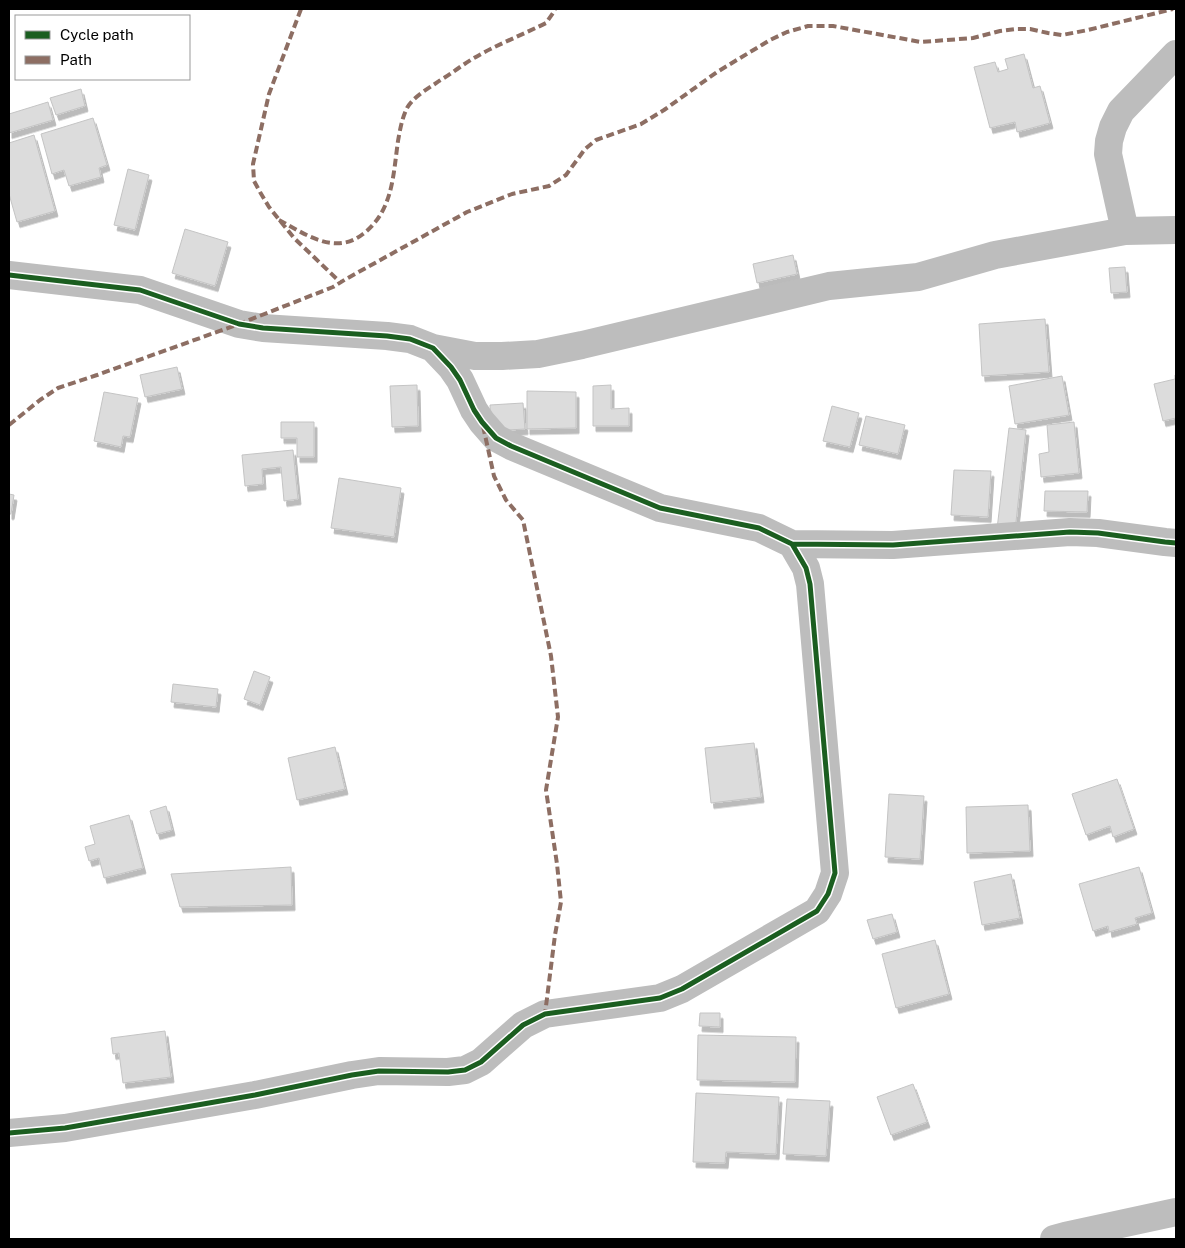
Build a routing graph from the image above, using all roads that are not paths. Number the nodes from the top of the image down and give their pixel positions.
1 (1176, 54) edge
2 (1176, 230) edge
3 (1125, 231) junction
4 (9, 275) edge
5 (433, 348) junction
6 (1176, 542) edge
7 (792, 544) junction
8 (9, 1133) edge
9 (1176, 1212) edge
10 (1054, 1239) edge

1 - 3 street
2 - 3 street
3 - 5 street
4 - 5 street
5 - 7 street
6 - 7 street
7 - 8 street
9 - 10 street

